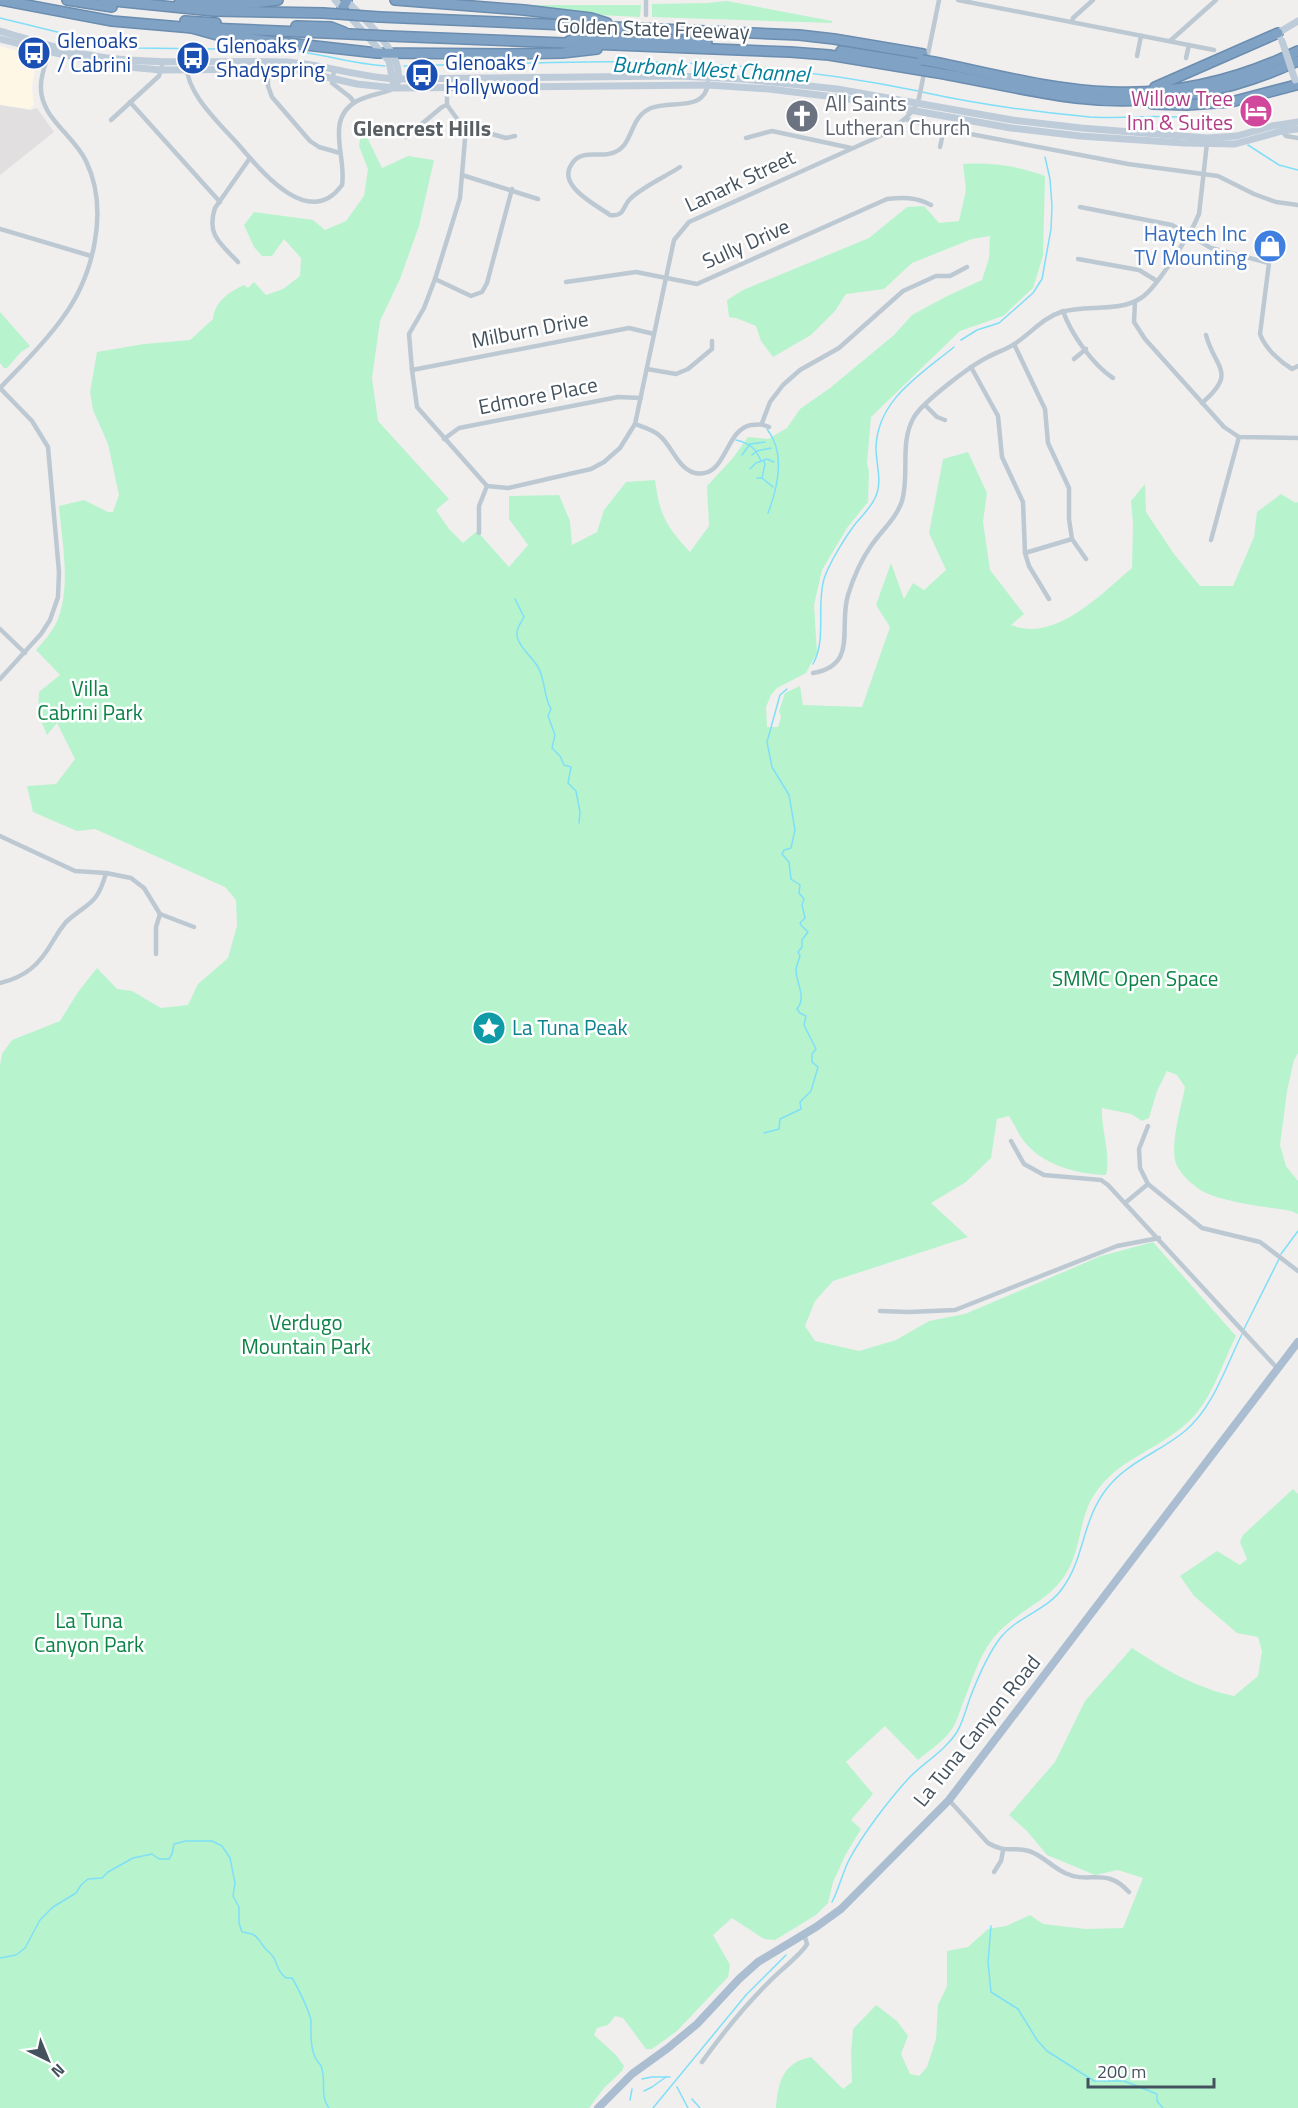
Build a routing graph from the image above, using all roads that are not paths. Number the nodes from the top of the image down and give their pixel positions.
1 (0, 0) edge
2 (26, 0) edge
3 (68, 0) edge
4 (104, 0) edge
5 (278, 0) edge
6 (335, 0) edge
7 (395, 0) edge
8 (646, 0) edge
9 (939, 0) edge
10 (958, 0) edge
11 (1004, 0) edge
12 (1093, 0) edge
13 (1216, 0) edge
14 (346, 2) edge
15 (149, 5) junction
16 (1002, 8) junction
17 (194, 9) junction
18 (646, 15) dead end
19 (1298, 21) edge
20 (1072, 22) junction
21 (572, 25) junction
22 (188, 27) junction
23 (621, 27) junction
24 (327, 30) junction
25 (0, 31) edge
26 (1141, 36) junction
27 (1280, 37) junction
28 (0, 39) edge
29 (1170, 41) junction
30 (564, 44) junction
31 (1189, 45) junction
32 (612, 46) junction
33 (1298, 46) edge
34 (50, 48) junction
35 (1214, 50) dead end
36 (1298, 53) edge
37 (415, 54) junction
38 (387, 56) junction
39 (1137, 56) dead end
40 (1186, 58) dead end
41 (1298, 61) edge
42 (922, 62) junction
43 (934, 64) junction
44 (162, 66) junction
45 (186, 66) junction
46 (268, 66) junction
47 (398, 68) junction
48 (333, 74) junction
49 (369, 78) junction
50 (396, 79) junction
51 (708, 81) junction
52 (447, 83) junction
53 (1296, 86) edge
54 (1155, 87) junction
55 (395, 88) junction
56 (918, 101) junction
57 (1135, 101) junction
58 (130, 102) junction
59 (354, 102) junction
60 (447, 105) junction
61 (912, 111) junction
62 (905, 119) junction
63 (111, 120) dead end
64 (1298, 122) edge
65 (463, 128) junction
66 (944, 129) junction
67 (1298, 129) edge
68 (1282, 131) junction
69 (515, 136) dead end
70 (406, 137) dead end
71 (746, 138) dead end
72 (1298, 138) edge
73 (1207, 141) junction
74 (940, 147) dead end
75 (851, 148) junction
76 (340, 153) junction
77 (250, 158) junction
78 (680, 167) dead end
79 (462, 175) junction
80 (1203, 175) junction
81 (512, 189) junction
82 (538, 199) dead end
83 (219, 202) junction
84 (931, 205) dead end
85 (1298, 205) edge
86 (1080, 207) dead end
87 (0, 230) edge
88 (1188, 235) junction
89 (91, 256) junction
90 (1078, 259) dead end
91 (238, 262) dead end
92 (967, 267) dead end
93 (666, 277) junction
94 (435, 279) junction
95 (1157, 281) junction
96 (566, 282) dead end
97 (1135, 302) junction
98 (1063, 311) junction
99 (654, 334) junction
100 (1206, 335) dead end
101 (712, 342) dead end
102 (1014, 344) junction
103 (1086, 349) junction
104 (1074, 359) dead end
105 (1298, 366) edge
106 (971, 368) junction
107 (647, 369) junction
108 (412, 370) junction
109 (1113, 378) dead end
110 (0, 388) edge
111 (641, 398) junction
112 (1202, 403) junction
113 (925, 405) junction
114 (945, 420) dead end
115 (762, 423) junction
116 (635, 424) junction
117 (770, 427) dead end
118 (1239, 437) junction
119 (1298, 438) edge
120 (444, 439) junction
121 (487, 486) junction
122 (478, 533) dead end
123 (1072, 539) junction
124 (1211, 540) dead end
125 (1025, 553) junction
126 (1086, 559) dead end
127 (1049, 599) dead end
128 (0, 629) edge
129 (25, 652) junction
130 (813, 673) dead end
131 (0, 679) edge
132 (0, 836) edge
133 (106, 873) junction
134 (160, 914) junction
135 (194, 927) dead end
136 (156, 954) dead end
137 (0, 983) edge
138 (1148, 1126) dead end
139 (1011, 1141) dead end
140 (1148, 1184) junction
141 (1125, 1203) junction
142 (1159, 1238) junction
143 (1298, 1271) edge
144 (880, 1311) dead end
145 (1298, 1342) edge
146 (1277, 1368) junction
147 (949, 1800) junction
148 (1004, 1851) junction
149 (994, 1872) dead end
150 (1129, 1892) dead end
151 (804, 1934) junction
152 (702, 2062) dead end
153 (598, 2108) edge

1 - 22 highway, Golden State Freeway
2 - 24 highway
3 - 17 highway
4 - 15 highway, Golden State Freeway
5 - 15 highway
6 - 14 main road
7 - 23 highway
8 - 18 street
9 - 56 street, Lanark Street
10 - 16 street
11 - 16 street
12 - 20 street
13 - 29 street
14 - 38 main road
15 - 17 highway, Golden State Freeway
16 - 20 street
17 - 21 highway, Golden State Freeway, bridge
19 - 27 main road
20 - 26 street
21 - 23 highway, Golden State Freeway
21 - 42 highway
22 - 24 highway, Golden State Freeway
22 - 38 highway
23 - 42 highway, Golden State Freeway
24 - 30 highway, Golden State Freeway, bridge
25 - 34 main road
26 - 29 street
26 - 39 street
27 - 53 main road, bridge
27 - 54 highway
28 - 34 main road
29 - 31 street
30 - 32 highway, Golden State Freeway
30 - 42 highway
31 - 35 street
31 - 40 street
32 - 37 highway
32 - 42 highway, Golden State Freeway
33 - 54 highway, Golden State Freeway
34 - 44 main road
34 - 89 street
36 - 43 highway
37 - 38 highway
37 - 47 main road
38 - 47 main road
38 - 49 main road
38 - 50 main road
41 - 57 highway, Golden State Freeway
42 - 43 highway, Golden State Freeway, bridge
42 - 43 highway, Golden State Freeway
43 - 54 highway, Golden State Freeway
43 - 57 highway, Golden State Freeway
44 - 45 main road
44 - 58 street
45 - 46 main road
45 - 77 street
46 - 48 main road
46 - 76 street
47 - 50 main road
48 - 49 main road
48 - 55 main road
48 - 59 street
49 - 50 main road
50 - 52 main road
50 - 55 main road
51 - 52 main road
51 - 56 main road
51 - 61 main road
51 - 78 street
52 - 55 main road
52 - 60 street
53 - 57 highway
55 - 59 street
56 - 61 street, Lanark Street
56 - 73 main road
58 - 63 street
58 - 83 street
59 - 76 street
60 - 65 street
60 - 70 street
61 - 62 street, Lanark Street
61 - 73 main road
62 - 66 street
62 - 75 street, Lanark Street
64 - 73 main road
65 - 69 street
65 - 79 street
66 - 74 street
66 - 80 street
67 - 68 main road
68 - 72 street
68 - 73 main road
71 - 75 street
73 - 80 street
75 - 93 street, Lanark Street
76 - 77 street
77 - 83 street
79 - 81 street
79 - 94 street
80 - 85 street
80 - 88 street
81 - 82 street
81 - 94 street
83 - 91 street
84 - 93 street, Sully Drive
86 - 88 street
87 - 89 street
88 - 95 street
88 - 105 street
89 - 110 street
90 - 95 street
92 - 115 street
93 - 96 street, Sully Drive
93 - 99 street, Lanark Street
94 - 108 street
95 - 97 street
97 - 98 street
97 - 112 street
98 - 102 street
98 - 103 street
99 - 107 street, Lanark Street
99 - 108 street, Milburn Drive
100 - 112 street
101 - 107 street
102 - 106 street
102 - 123 street
103 - 104 street
103 - 109 street
106 - 113 street
106 - 125 street
107 - 111 street, Lanark Street
108 - 120 street
110 - 129 street
111 - 116 street, Lanark Street
111 - 120 street, Edmore Place
112 - 118 street
113 - 114 street
113 - 130 street
115 - 116 street
115 - 117 street
116 - 121 street, Lanark Street
118 - 119 street
118 - 124 street
120 - 121 street
121 - 122 street
123 - 125 street
123 - 126 street
125 - 127 street
128 - 129 street
129 - 131 street
132 - 133 street
133 - 134 street
133 - 137 street
134 - 135 street
134 - 136 street
138 - 140 street
139 - 141 street
140 - 141 street
140 - 143 street
141 - 142 street
142 - 144 street
142 - 146 street
145 - 146 main road, La Tuna Canyon Road
146 - 147 main road, La Tuna Canyon Road
147 - 148 street
147 - 151 main road, La Tuna Canyon Road
148 - 149 street
148 - 150 street
151 - 152 street
151 - 153 main road, La Tuna Canyon Road

